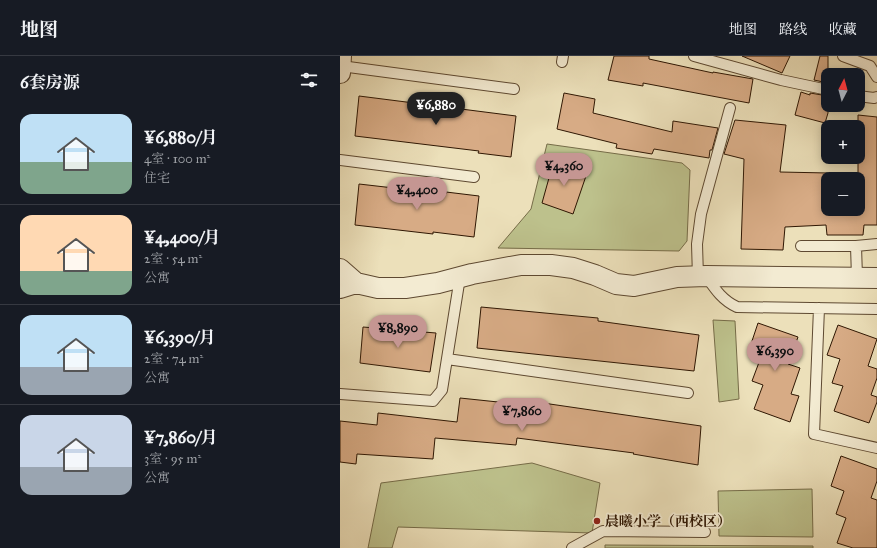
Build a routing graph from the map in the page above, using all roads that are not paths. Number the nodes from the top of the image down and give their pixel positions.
1 (341, 56) edge
2 (694, 56) edge
3 (843, 56) edge
4 (340, 66) edge
5 (340, 73) edge
6 (877, 77) edge
7 (514, 89) dead end
8 (821, 89) edge
9 (865, 97) edge
10 (877, 97) edge
11 (730, 108) dead end
12 (340, 160) edge
13 (474, 177) dead end
14 (877, 244) edge
15 (801, 246) dead end
16 (856, 246) junction
17 (340, 269) edge
18 (702, 276) junction
19 (460, 277) junction
20 (857, 277) junction
21 (877, 278) edge
22 (348, 285) edge
23 (818, 308) junction
24 (877, 310) edge
25 (447, 359) junction
26 (688, 393) dead end
27 (340, 394) edge
28 (877, 448) edge
29 (705, 532) dead end
30 (572, 548) edge

1 - 4 street
2 - 8 lane
3 - 6 lane
4 - 5 street
4 - 7 lane
9 - 10 lane
11 - 18 lane
12 - 13 lane
14 - 16 lane
15 - 16 lane
16 - 20 lane
17 - 22 street
18 - 19 street
18 - 20 street
18 - 23 lane
19 - 22 street
19 - 25 lane
20 - 21 street
23 - 24 lane
23 - 28 lane
25 - 26 lane
25 - 27 lane
29 - 30 lane

